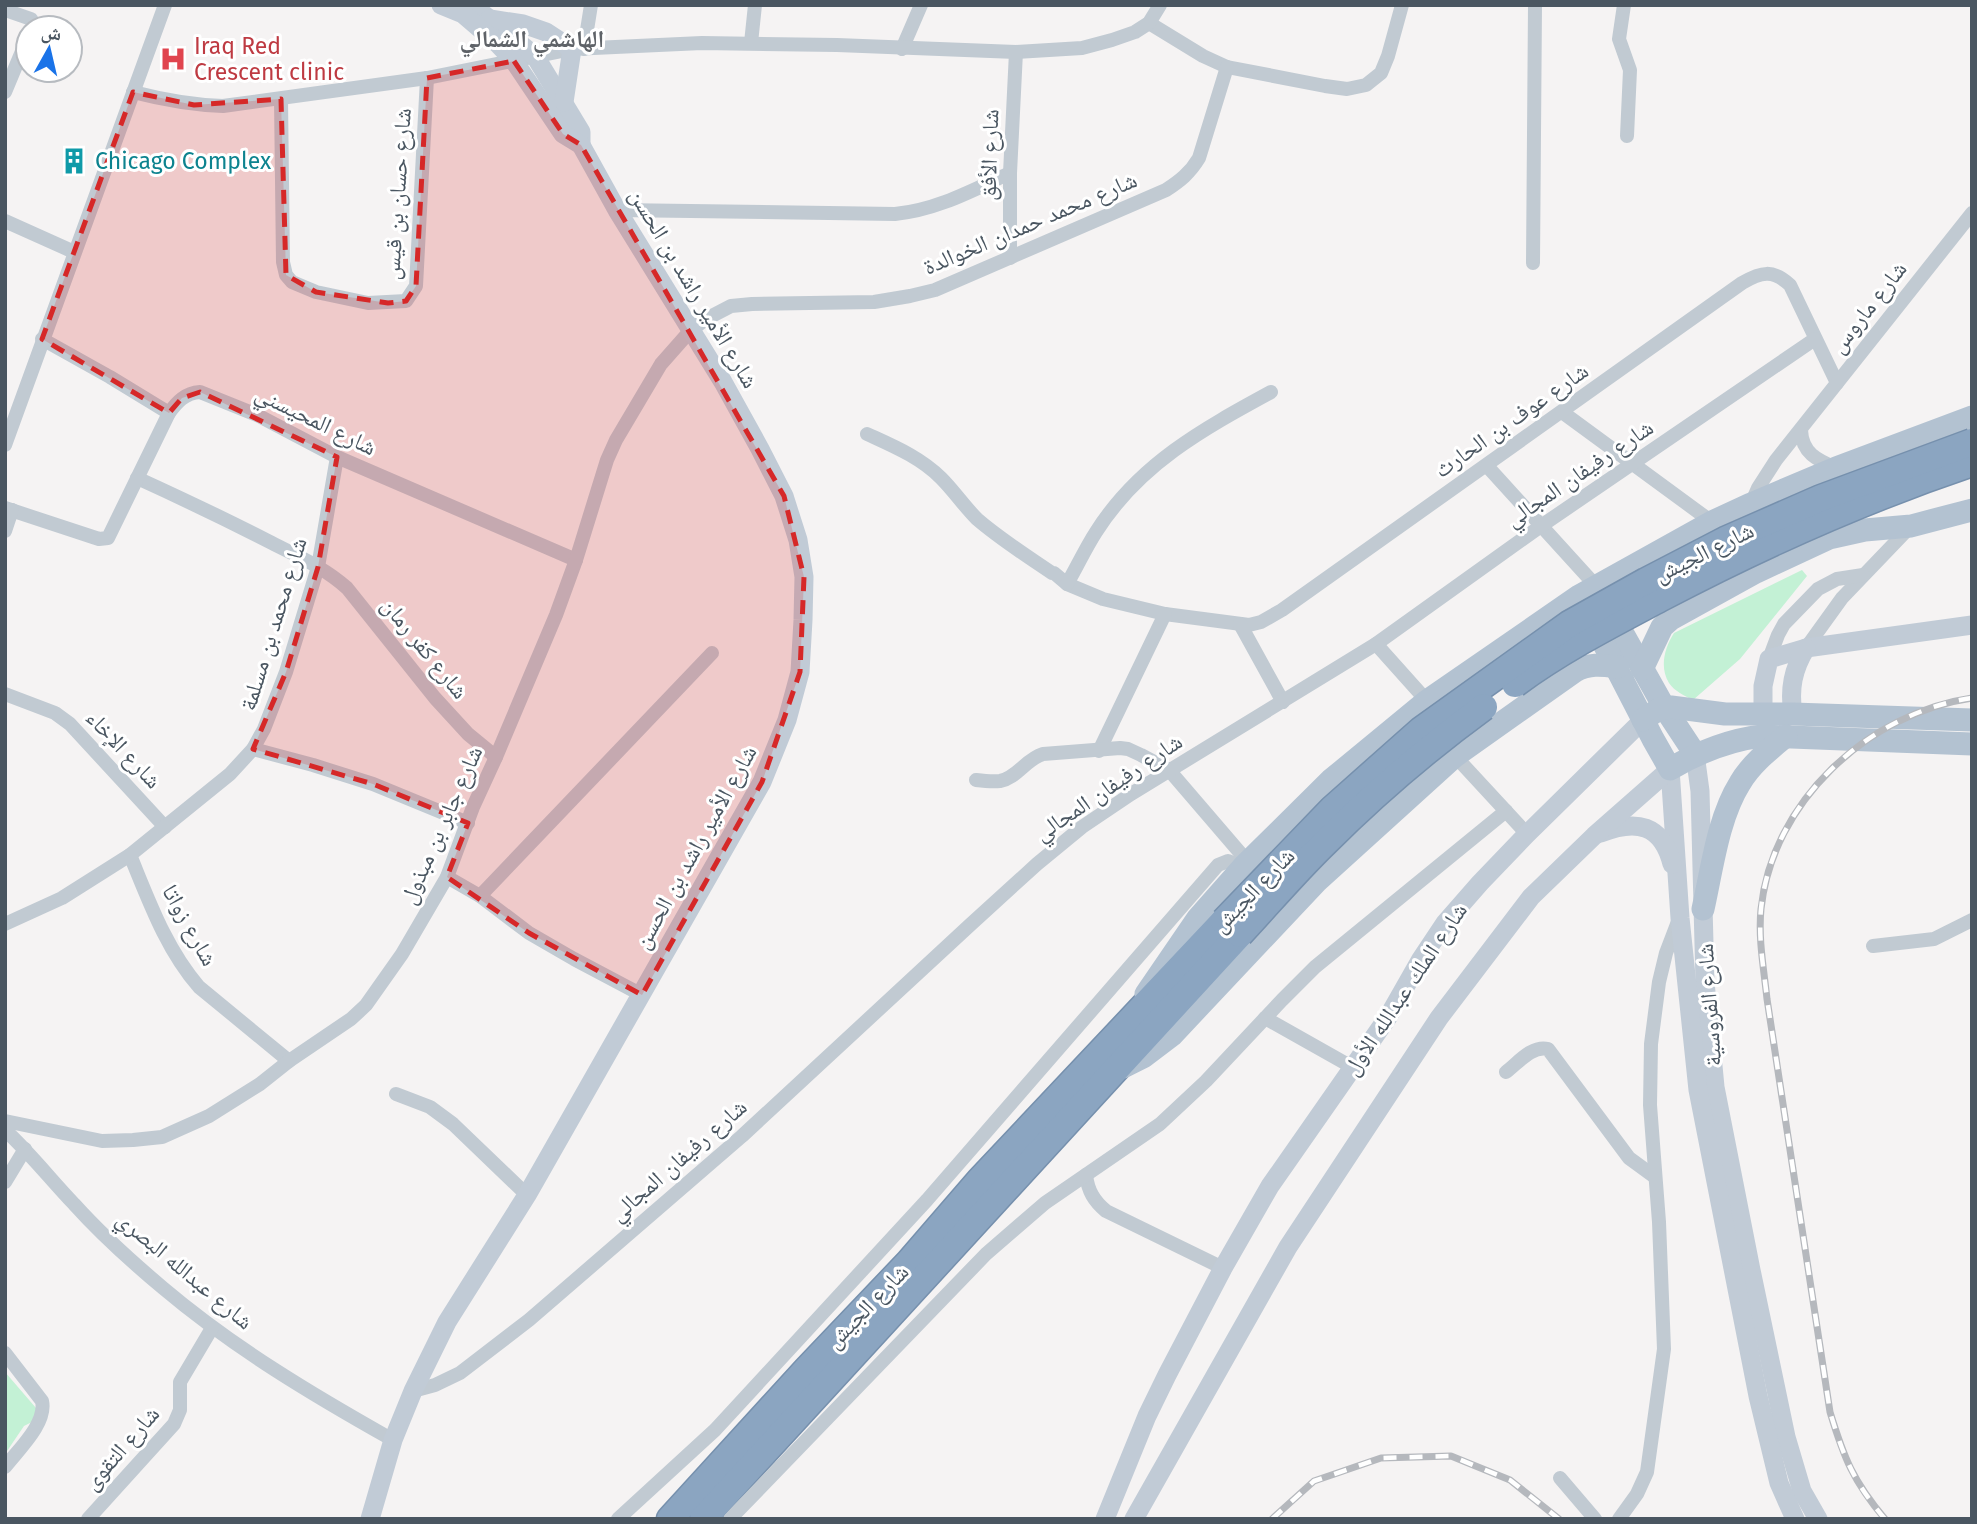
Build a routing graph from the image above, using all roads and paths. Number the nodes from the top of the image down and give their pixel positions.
1 (165, 5) edge
2 (441, 5) edge
3 (472, 5) edge
4 (591, 5) edge
5 (755, 5) edge
6 (921, 5) edge
7 (1160, 5) edge
8 (1402, 5) edge
9 (1535, 5) edge
10 (1624, 5) edge
11 (490, 19) junction
12 (1149, 23) junction
13 (751, 43) junction
14 (578, 49) junction
15 (902, 49) junction
16 (1016, 52) junction
17 (536, 56) junction
18 (514, 61) junction
19 (1227, 67) junction
20 (14, 70) edge
21 (427, 78) junction
22 (5, 92) edge
23 (134, 92) junction
24 (281, 99) junction
25 (564, 102) junction
26 (1627, 136) dead end
27 (581, 145) junction
28 (1010, 173) junction
29 (617, 210) junction
30 (1972, 213) edge
31 (5, 221) edge
32 (74, 252) junction
33 (1010, 258) junction
34 (1533, 263) dead end
35 (691, 330) junction
36 (42, 339) junction
37 (1815, 339) junction
38 (1837, 383) junction
39 (1271, 392) dead end
40 (1562, 412) junction
41 (169, 413) junction
42 (1972, 417) edge
43 (1801, 430) junction
44 (867, 434) dead end
45 (1972, 442) edge
46 (5, 445) edge
47 (337, 457) junction
48 (1972, 463) edge
49 (1633, 464) junction
50 (1487, 466) junction
51 (1836, 468) junction
52 (137, 478) junction
53 (1751, 504) junction
54 (8, 509) edge
55 (1972, 510) edge
56 (1712, 522) junction
57 (1541, 526) junction
58 (1910, 526) junction
59 (5, 531) edge
60 (576, 560) junction
61 (318, 567) junction
62 (1863, 575) junction
63 (1067, 584) junction
64 (1587, 591) junction
65 (1165, 614) junction
66 (1240, 624) junction
67 (1972, 625) edge
68 (1376, 644) junction
69 (1806, 648) junction
70 (712, 653) dead end
71 (1769, 659) junction
72 (1618, 667) junction
73 (1642, 669) junction
74 (5, 694) edge
75 (1427, 701) junction
76 (1283, 702) junction
77 (1664, 707) junction
78 (1793, 713) junction
79 (1763, 714) junction
80 (1643, 720) junction
81 (1972, 720) edge
82 (1786, 736) junction
83 (1972, 744) edge
84 (253, 749) junction
85 (1099, 751) junction
86 (1695, 754) junction
87 (1455, 756) junction
88 (496, 757) junction
89 (1670, 769) junction
90 (1169, 770) junction
91 (976, 780) dead end
92 (1506, 811) junction
93 (468, 823) junction
94 (165, 827) junction
95 (1527, 835) junction
96 (1594, 836) junction
97 (130, 855) junction
98 (1246, 865) junction
99 (447, 877) junction
100 (1678, 890) junction
101 (480, 896) junction
102 (1703, 909) junction
103 (1680, 918) junction
104 (1211, 920) junction
105 (1972, 920) edge
106 (5, 924) edge
107 (1873, 946) dead end
108 (642, 995) junction
109 (1265, 1018) junction
110 (289, 1061) junction
111 (1352, 1067) junction
112 (1117, 1070) junction
113 (1506, 1072) dead end
114 (396, 1094) dead end
115 (5, 1121) edge
116 (5, 1130) edge
117 (25, 1149) junction
118 (1086, 1175) junction
119 (1655, 1177) junction
120 (5, 1182) edge
121 (527, 1195) junction
122 (1223, 1268) junction
123 (212, 1328) junction
124 (5, 1353) edge
125 (414, 1391) junction
126 (393, 1440) junction
127 (5, 1467) edge
128 (1560, 1478) dead end
129 (88, 1519) edge
130 (370, 1519) edge
131 (618, 1519) edge
132 (670, 1519) edge
133 (703, 1519) edge
134 (730, 1519) edge
135 (1105, 1519) edge
136 (1134, 1519) edge
137 (1595, 1519) edge
138 (1619, 1519) edge
139 (1795, 1519) edge
140 (1818, 1519) edge

1 - 23 street
2 - 18 main road, شارع الأمير راشد بن الحسن
3 - 11 main road, شارع الأمير راشد بن الحسن
4 - 14 street
5 - 13 street
6 - 15 street
7 - 12 street
8 - 19 street
9 - 34 street
10 - 26 street
11 - 14 main road
11 - 17 main road, شارع الأمير راشد بن الحسن
12 - 16 street
12 - 19 street
13 - 14 street
13 - 15 street
14 - 17 street
14 - 25 main road
15 - 16 street
16 - 28 street, شارع الأفق
17 - 18 street
17 - 25 main road, شارع الأمير راشد بن الحسن
18 - 21 street
18 - 27 main road, شارع الأمير راشد بن الحسن
19 - 33 street, شارع محمد حمدان الخوالدة
20 - 22 street
21 - 24 street
21 - 24 street, شارع حسان بن قيس
23 - 24 street
23 - 32 street
25 - 27 main road, شارع الأمير راشد بن الحسن
27 - 29 main road, شارع الأمير راشد بن الحسن
28 - 29 street
28 - 33 street, شارع الأفق
29 - 35 main road, شارع الأمير راشد بن الحسن
30 - 38 street, شارع ماروس
31 - 32 street
32 - 36 street
33 - 35 street, شارع محمد حمدان الخوالدة
35 - 60 street, شارع جابر بن مبذول
35 - 108 main road, شارع الأمير راشد بن الحسن
36 - 41 street
36 - 46 street
37 - 38 street, شارع عوف بن الحارث
37 - 40 street, شارع عوف بن الحارث
37 - 49 street, شارع رفيفان المجالي
38 - 43 street, شارع ماروس
39 - 63 street
40 - 49 street
40 - 50 street, شارع عوف بن الحارث
41 - 47 street, شارع المحيسني
41 - 52 street, شارع المحيسني
42 - 51 main road
43 - 51 street
43 - 53 street, شارع ماروس
44 - 63 street
45 - 104 highway, شارع الجيش, bridge
47 - 60 street, شارع المحيسني
47 - 61 street, شارع محمد بن مسلمة
48 - 104 highway, شارع الجيش, bridge
49 - 56 street
49 - 57 street, شارع رفيفان المجالي
50 - 57 street, شارع الفروسية
50 - 66 street, شارع عوف بن الحارث
51 - 53 main road
52 - 54 street, شارع المحيسني
52 - 61 street, شارع كفر رمان
53 - 56 main road
54 - 59 street
55 - 58 main road
56 - 64 main road
57 - 64 street, شارع الفروسية
57 - 68 street, شارع رفيفان المجالي
58 - 62 street
58 - 73 main road
60 - 88 street, شارع جابر بن مبذول
61 - 84 street, شارع محمد بن مسلمة
61 - 88 street, شارع كفر رمان
62 - 69 street
62 - 71 street
63 - 65 street
64 - 72 main road, شارع الفروسية
64 - 73 main road, شارع الفروسية
64 - 75 main road
65 - 66 street
65 - 85 street
66 - 76 street
67 - 69 main road
68 - 75 street
68 - 76 street, شارع رفيفان المجالي
69 - 71 main road
69 - 78 main road
70 - 101 street
71 - 79 main road
72 - 80 main road, شارع الفروسية
72 - 87 main road
73 - 77 main road, شارع الفروسية
74 - 94 street, شارع الإخاء
75 - 98 main road
76 - 90 street, شارع رفيفان المجالي
77 - 79 main road
77 - 80 main road, شارع الملك عبدالله الأول
77 - 86 main road, شارع الفروسية
78 - 79 main road
78 - 81 main road
80 - 89 main road, شارع الفروسية
80 - 95 main road, شارع الملك عبدالله الأول
82 - 83 main road, شارع الملك عبدالله الأول
82 - 86 main road, شارع الملك عبدالله الأول
82 - 102 main road
84 - 93 street
84 - 94 street, شارع محمد بن مسلمة
85 - 90 street
85 - 91 street
86 - 89 main road, شارع الملك عبدالله الأول
86 - 102 main road, شارع الفروسية
87 - 92 street
87 - 112 main road
88 - 93 street, شارع جابر بن مبذول
89 - 96 main road, شارع الملك عبدالله الأول
89 - 100 main road, شارع الفروسية
90 - 98 street
90 - 125 street, شارع رفيفان المجالي
92 - 95 street
92 - 109 street
93 - 99 street, شارع جابر بن مبذول
94 - 97 street, شارع محمد بن مسلمة
95 - 111 main road, شارع الملك عبدالله الأول
96 - 100 main road
96 - 136 main road, شارع الملك عبدالله الأول
97 - 106 street, شارع محمد بن مسلمة
97 - 110 street, شارع زواتا
98 - 104 main road
99 - 101 street
99 - 110 street, شارع جابر بن مبذول
100 - 103 main road, شارع الفروسية
101 - 108 street
102 - 140 main road, شارع الفروسية
103 - 119 street
103 - 139 main road, شارع الفروسية
104 - 112 highway, شارع الجيش
104 - 131 street
104 - 132 highway, شارع الجيش
105 - 107 street
108 - 121 main road, شارع الأمير راشد بن الحسن
109 - 111 street
109 - 118 street
110 - 115 street, شارع جابر بن مبذول
111 - 122 main road, شارع الملك عبدالله الأول
112 - 133 highway, شارع الجيش
113 - 119 street
114 - 121 street
116 - 117 street, شارع عبدالله البصري
117 - 120 street
117 - 123 street, شارع عبدالله البصري
118 - 122 street
118 - 134 street
119 - 138 street
121 - 125 main road, شارع الأمير راشد بن الحسن
122 - 135 main road, شارع الملك عبدالله الأول
123 - 126 street, شارع عبدالله البصري
123 - 129 street, شارع التقوى
124 - 127 street
125 - 126 main road, شارع الأمير راشد بن الحسن
126 - 130 main road, شارع الأمير راشد بن الحسن
128 - 137 street

